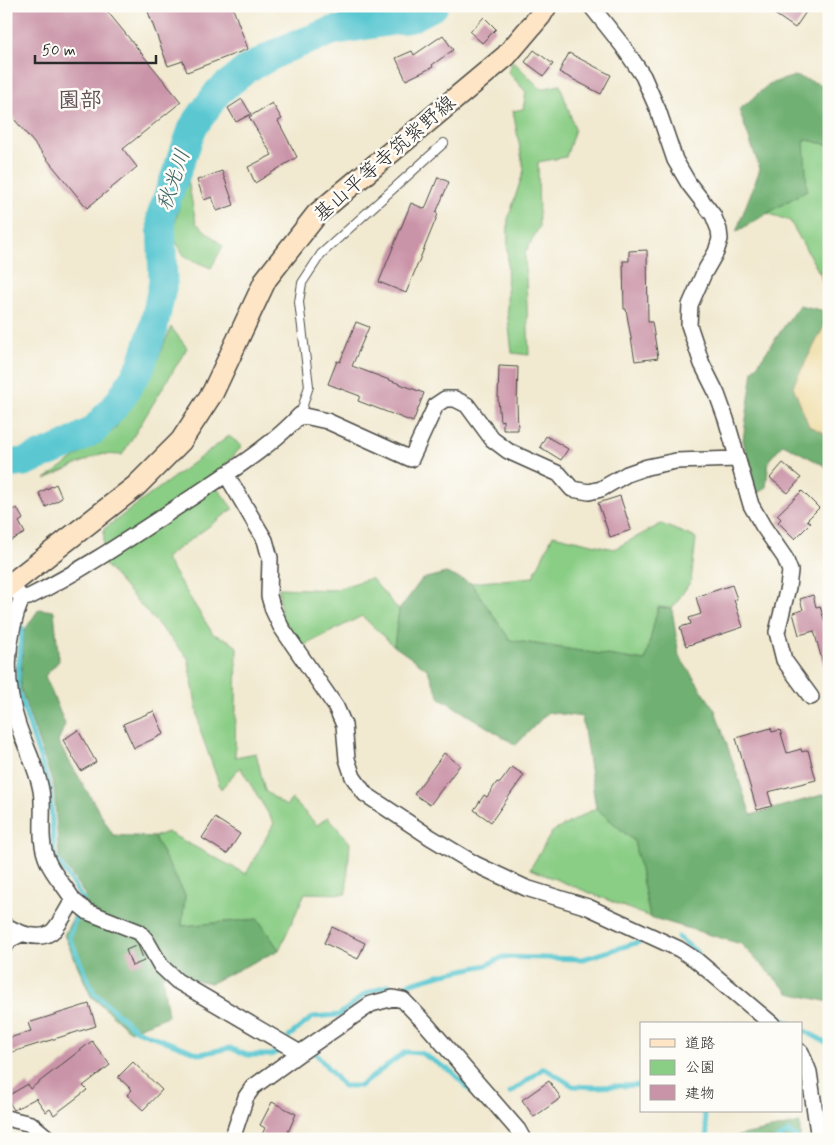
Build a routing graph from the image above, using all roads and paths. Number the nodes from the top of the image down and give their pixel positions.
1 (546, 6) edge
2 (591, 6) edge
3 (444, 143) dead end
4 (300, 415) junction
5 (737, 459) junction
6 (226, 474) junction
7 (13, 590) edge
8 (811, 697) dead end
9 (73, 900) junction
10 (6, 926) edge
11 (21, 934) junction
12 (6, 945) edge
13 (770, 1022) edge
14 (300, 1053) junction
15 (802, 1054) edge
16 (6, 1118) edge
17 (49, 1139) edge
18 (232, 1139) edge
19 (523, 1139) edge
20 (819, 1139) edge

1 - 7 main road, 基山平等寺筑紫野線
2 - 5 street
3 - 4 lane
4 - 5 street
4 - 6 street
5 - 8 street
6 - 7 street
6 - 13 street
7 - 9 street
9 - 11 street
9 - 14 street
10 - 11 street
11 - 12 street
14 - 18 street
14 - 19 street
15 - 20 street
16 - 17 street

